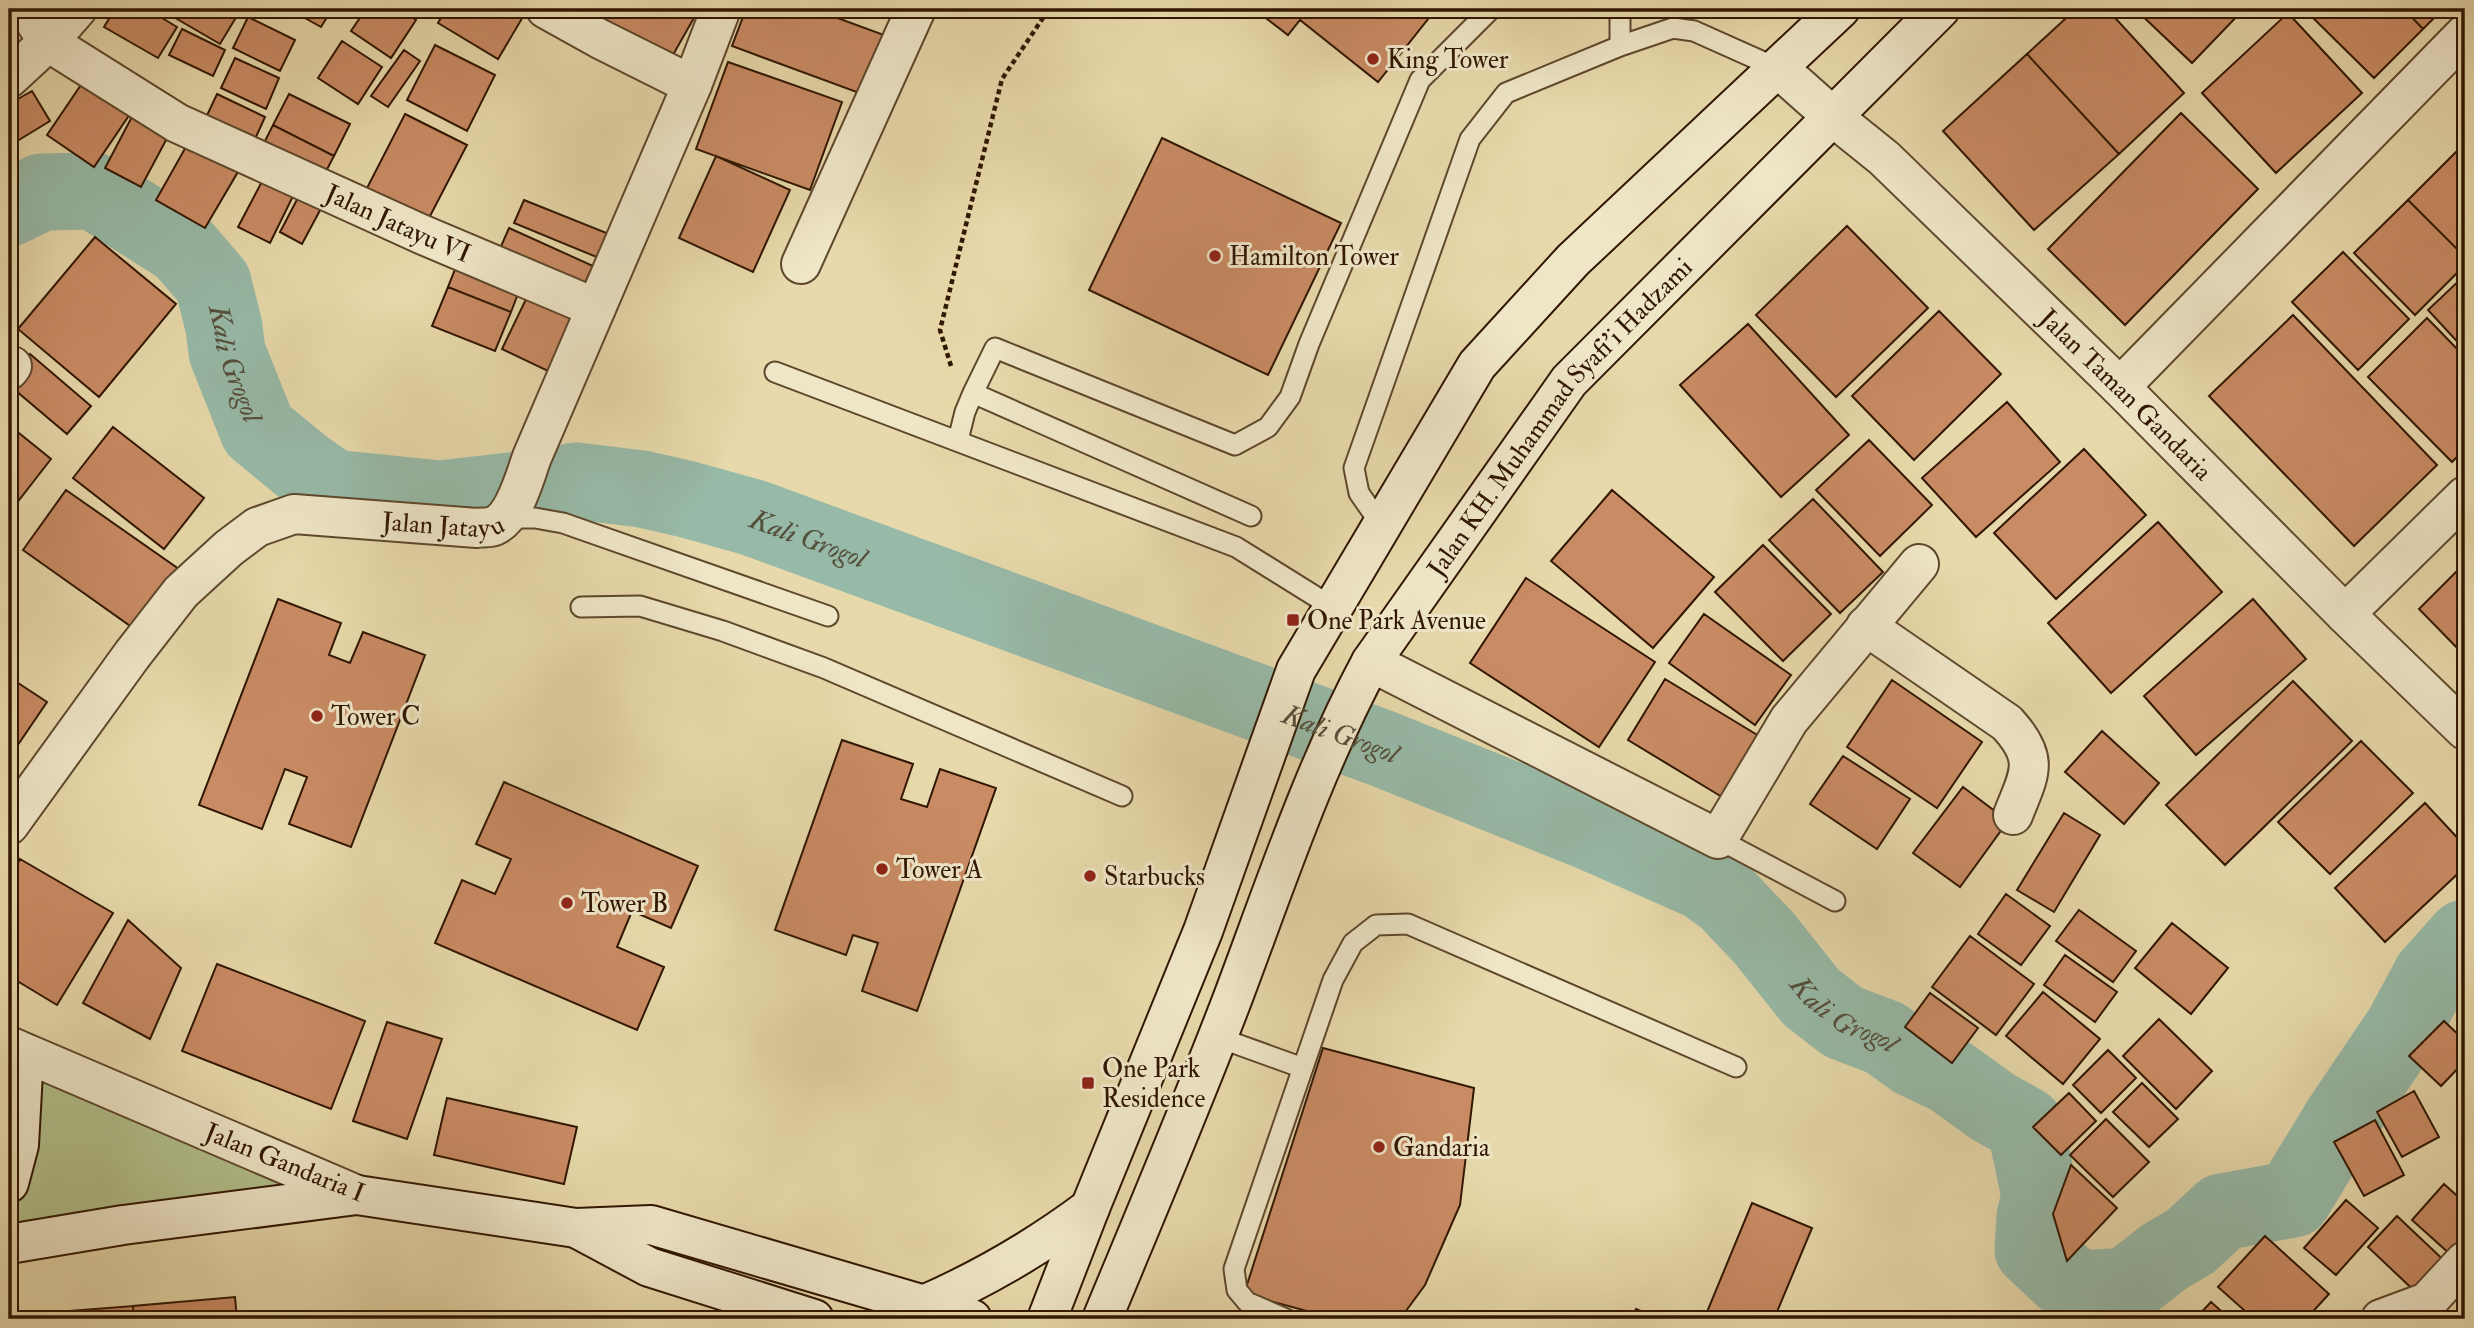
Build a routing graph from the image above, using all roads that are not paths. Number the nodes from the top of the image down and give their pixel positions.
1 (27, 9) edge
2 (77, 9) edge
3 (546, 9) edge
4 (721, 9) edge
5 (916, 9) edge
6 (1492, 9) edge
7 (1620, 9) edge
8 (1840, 9) edge
9 (1940, 9) edge
10 (2465, 34) edge
11 (48, 41) junction
12 (1620, 46) junction
13 (1779, 69) junction
14 (9, 78) edge
15 (692, 85) junction
16 (1833, 117) junction
17 (800, 264) dead end
18 (596, 308) junction
19 (775, 372) dead end
20 (2120, 387) junction
21 (973, 393) junction
22 (958, 440) junction
23 (2465, 496) edge
24 (511, 509) junction
25 (1251, 516) dead end
26 (1382, 526) junction
27 (1919, 564) dead end
28 (581, 607) dead end
29 (1334, 608) junction
30 (2345, 614) junction
31 (828, 616) dead end
32 (1866, 626) junction
33 (1371, 662) junction
34 (2465, 730) edge
35 (1122, 796) dead end
36 (2013, 815) dead end
37 (9, 825) edge
38 (1718, 839) junction
39 (1835, 901) dead end
40 (1217, 1037) junction
41 (16, 1050) edge
42 (1737, 1067) dead end
43 (1303, 1068) junction
44 (9, 1183) edge
45 (357, 1195) junction
46 (1090, 1208) junction
47 (576, 1228) junction
48 (9, 1244) edge
49 (2465, 1261) edge
50 (1123, 1268) junction
51 (926, 1304) junction
52 (814, 1319) edge
53 (972, 1319) edge
54 (1047, 1319) edge
55 (1102, 1319) edge
56 (1126, 1319) edge
57 (1286, 1319) edge
58 (2381, 1319) edge

1 - 11 street
2 - 11 street
3 - 15 street
4 - 15 street, Jalan Jatayu
5 - 17 street
6 - 21 lane
7 - 12 lane
8 - 13 street
9 - 16 street, Jalan KH. Muhammad Syafi'i Hadzami
10 - 20 street
11 - 14 street
11 - 18 street, Jalan Jatayu VI
12 - 13 lane
12 - 26 lane
13 - 16 street, Jalan Taman Gandaria
13 - 26 street
15 - 18 street, Jalan Jatayu
16 - 20 street, Jalan Taman Gandaria
16 - 33 street, Jalan KH. Muhammad Syafi'i Hadzami
18 - 24 street, Jalan Jatayu
19 - 22 lane
20 - 30 street, Jalan Taman Gandaria
21 - 22 lane
21 - 25 lane
22 - 29 lane
23 - 30 street
24 - 31 lane
24 - 37 street, Jalan Jatayu
26 - 29 street
27 - 32 street
28 - 35 lane
29 - 46 street
30 - 34 street, Jalan Taman Gandaria
32 - 36 street
32 - 38 street
33 - 38 street
33 - 40 street, Jalan KH. Muhammad Syafi'i Hadzami
38 - 39 lane
40 - 43 lane
40 - 50 street, Jalan KH. Muhammad Syafi'i Hadzami
41 - 44 street
41 - 45 street, Jalan Gandaria I
42 - 43 lane
43 - 57 lane
45 - 47 street, Jalan Gandaria I
45 - 48 street
46 - 51 street
46 - 54 street
47 - 51 street, Jalan Gandaria I
47 - 52 street, Jalan Gandaria I
49 - 58 street
50 - 55 street, Jalan KH. Muhammad Syafi'i Hadzami
50 - 56 street
51 - 53 street, Jalan Gandaria I

